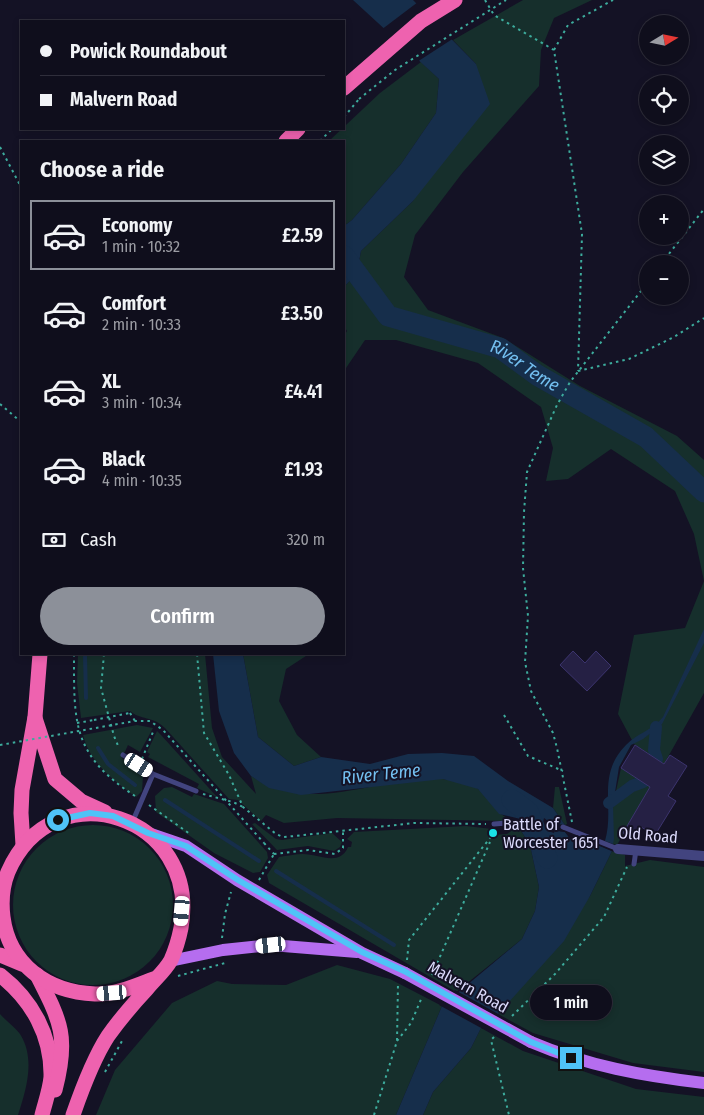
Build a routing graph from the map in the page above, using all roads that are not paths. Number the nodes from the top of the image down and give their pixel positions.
1 (455, 0) edge
2 (346, 86) edge
3 (297, 130) edge
4 (287, 140) edge
5 (40, 655) edge
6 (35, 717) junction
7 (123, 755) road end
8 (153, 774) junction
9 (196, 791) road end
10 (113, 816) junction
11 (132, 823) junction
12 (507, 823) dead end
13 (494, 824) road end
14 (563, 827) dead end
15 (148, 833) junction
16 (23, 846) junction
17 (618, 849) joint
18 (636, 850) junction
19 (704, 856) edge
20 (634, 864) dead end
21 (2, 881) edge
22 (362, 952) junction
23 (0, 955) edge
24 (170, 961) junction
25 (23, 965) junction
26 (0, 975) edge
27 (37, 975) junction
28 (156, 978) junction
29 (704, 1083) edge
30 (42, 1115) edge
31 (49, 1115) edge
32 (74, 1115) edge

1 - 2 highway
3 - 4 highway
5 - 6 highway
6 - 10 highway
6 - 16 highway
7 - 8 lane
8 - 9 lane
8 - 11 lane
10 - 11 highway
10 - 16 highway
11 - 15 highway
12 - 13 lane
14 - 17 lane, Old Road
15 - 22 main road, Malvern Road
15 - 24 highway
16 - 21 highway
17 - 18 street, Old Road
18 - 19 street, Old Road
18 - 20 lane
21 - 25 highway
22 - 24 main road, Malvern Road
22 - 29 main road, Malvern Road, bridge
23 - 25 highway
24 - 28 highway
25 - 27 highway
26 - 30 highway
27 - 28 highway
27 - 31 highway
28 - 32 highway

